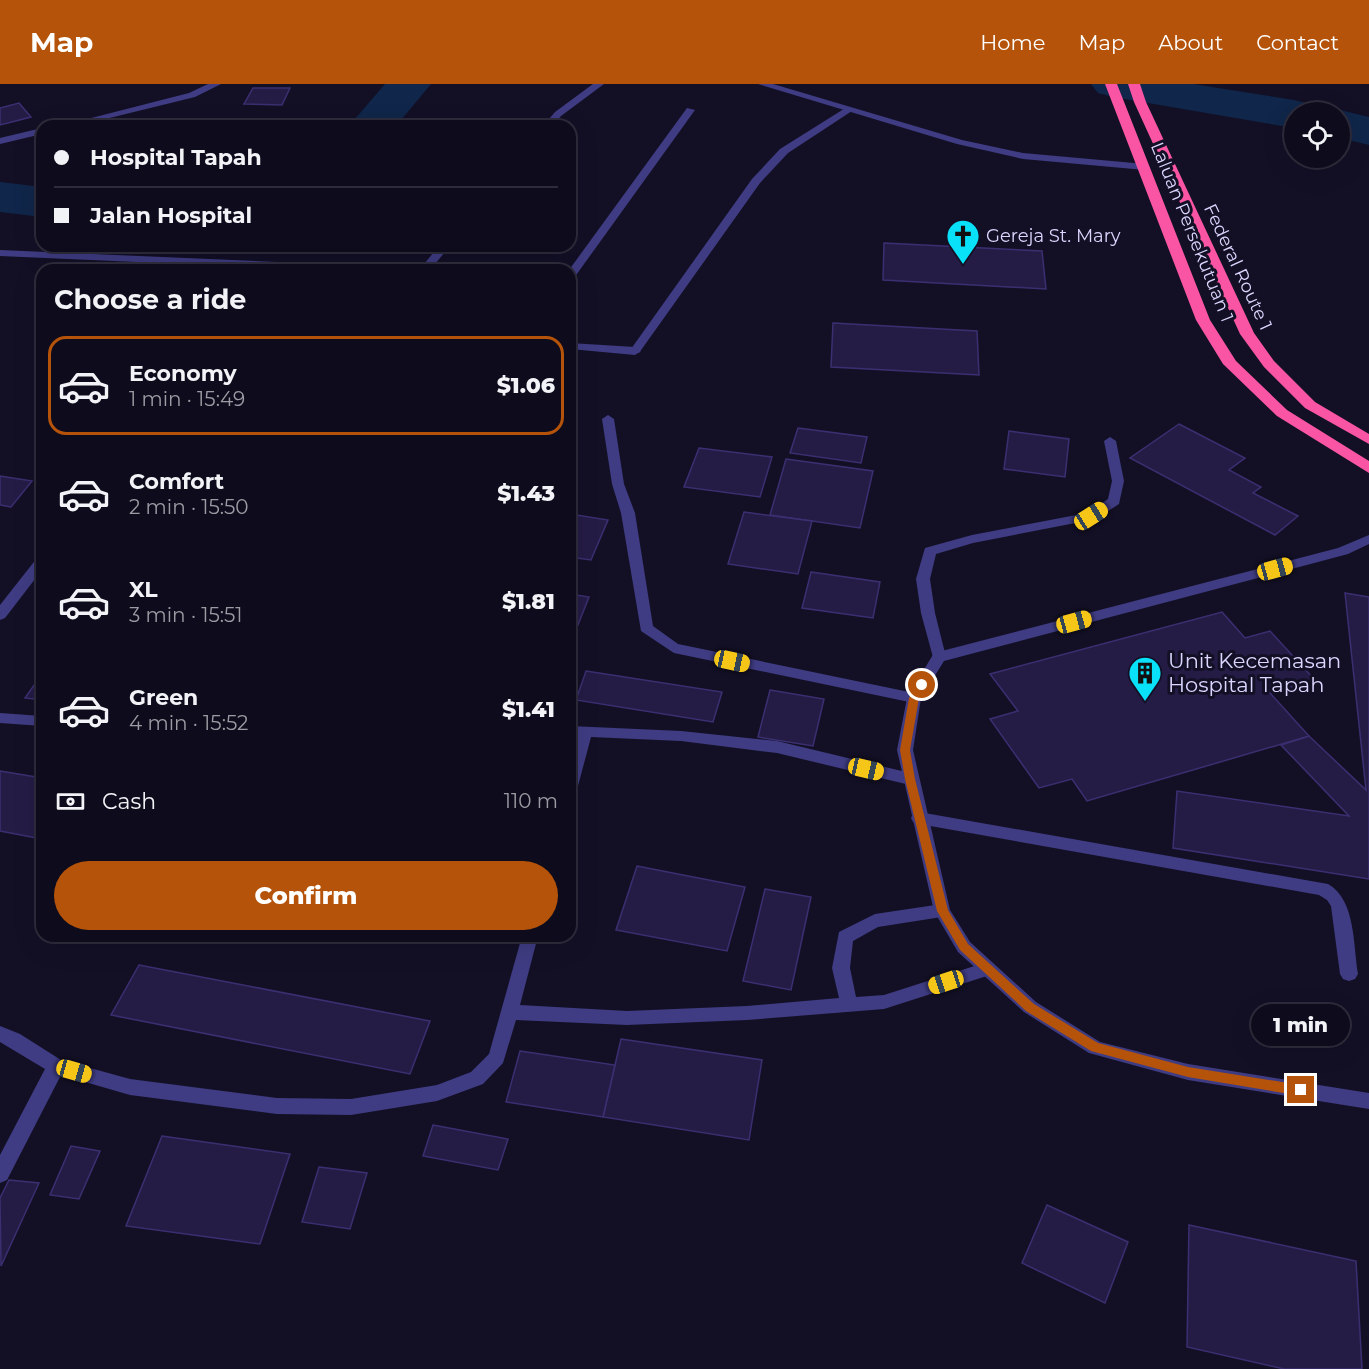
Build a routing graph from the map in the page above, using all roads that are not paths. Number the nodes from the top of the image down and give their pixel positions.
1 (216, 84) edge
2 (599, 84) edge
3 (763, 84) edge
4 (1111, 84) edge
5 (1134, 84) edge
6 (850, 109) junction
7 (690, 110) dead end
8 (90, 120) edge
9 (553, 120) edge
10 (36, 132) edge
11 (0, 141) edge
12 (1145, 167) junction
13 (440, 252) edge
14 (0, 253) edge
15 (254, 264) edge
16 (429, 264) edge
17 (576, 268) edge
18 (576, 346) edge
19 (608, 419) dead end
20 (1369, 440) edge
21 (1110, 441) dead end
22 (1369, 468) edge
23 (1369, 538) edge
24 (36, 569) edge
25 (0, 615) edge
26 (939, 657) junction
27 (914, 698) junction
28 (0, 718) edge
29 (36, 721) edge
30 (577, 731) edge
31 (910, 779) junction
32 (919, 818) junction
33 (942, 911) junction
34 (528, 942) edge
35 (987, 969) junction
36 (1349, 974) dead end
37 (849, 1005) junction
38 (509, 1012) junction
39 (0, 1034) edge
40 (56, 1066) junction
41 (1369, 1101) edge
42 (0, 1174) edge

1 - 8 street
2 - 9 street
3 - 6 street
4 - 12 highway, Laluan Persekutuan 1
5 - 20 highway, Federal Route 1
6 - 12 street
6 - 18 street
7 - 17 street
10 - 11 street
12 - 22 highway, Laluan Persekutuan 1
13 - 16 street
14 - 15 street
19 - 27 street
21 - 26 street
23 - 26 street
24 - 25 street
26 - 27 street
27 - 31 street
28 - 29 street
30 - 31 street
31 - 32 street
32 - 33 street
32 - 36 street
33 - 35 street
33 - 37 street
34 - 38 street
35 - 37 street
35 - 41 street
37 - 38 street
38 - 40 street
39 - 40 street
40 - 42 street

